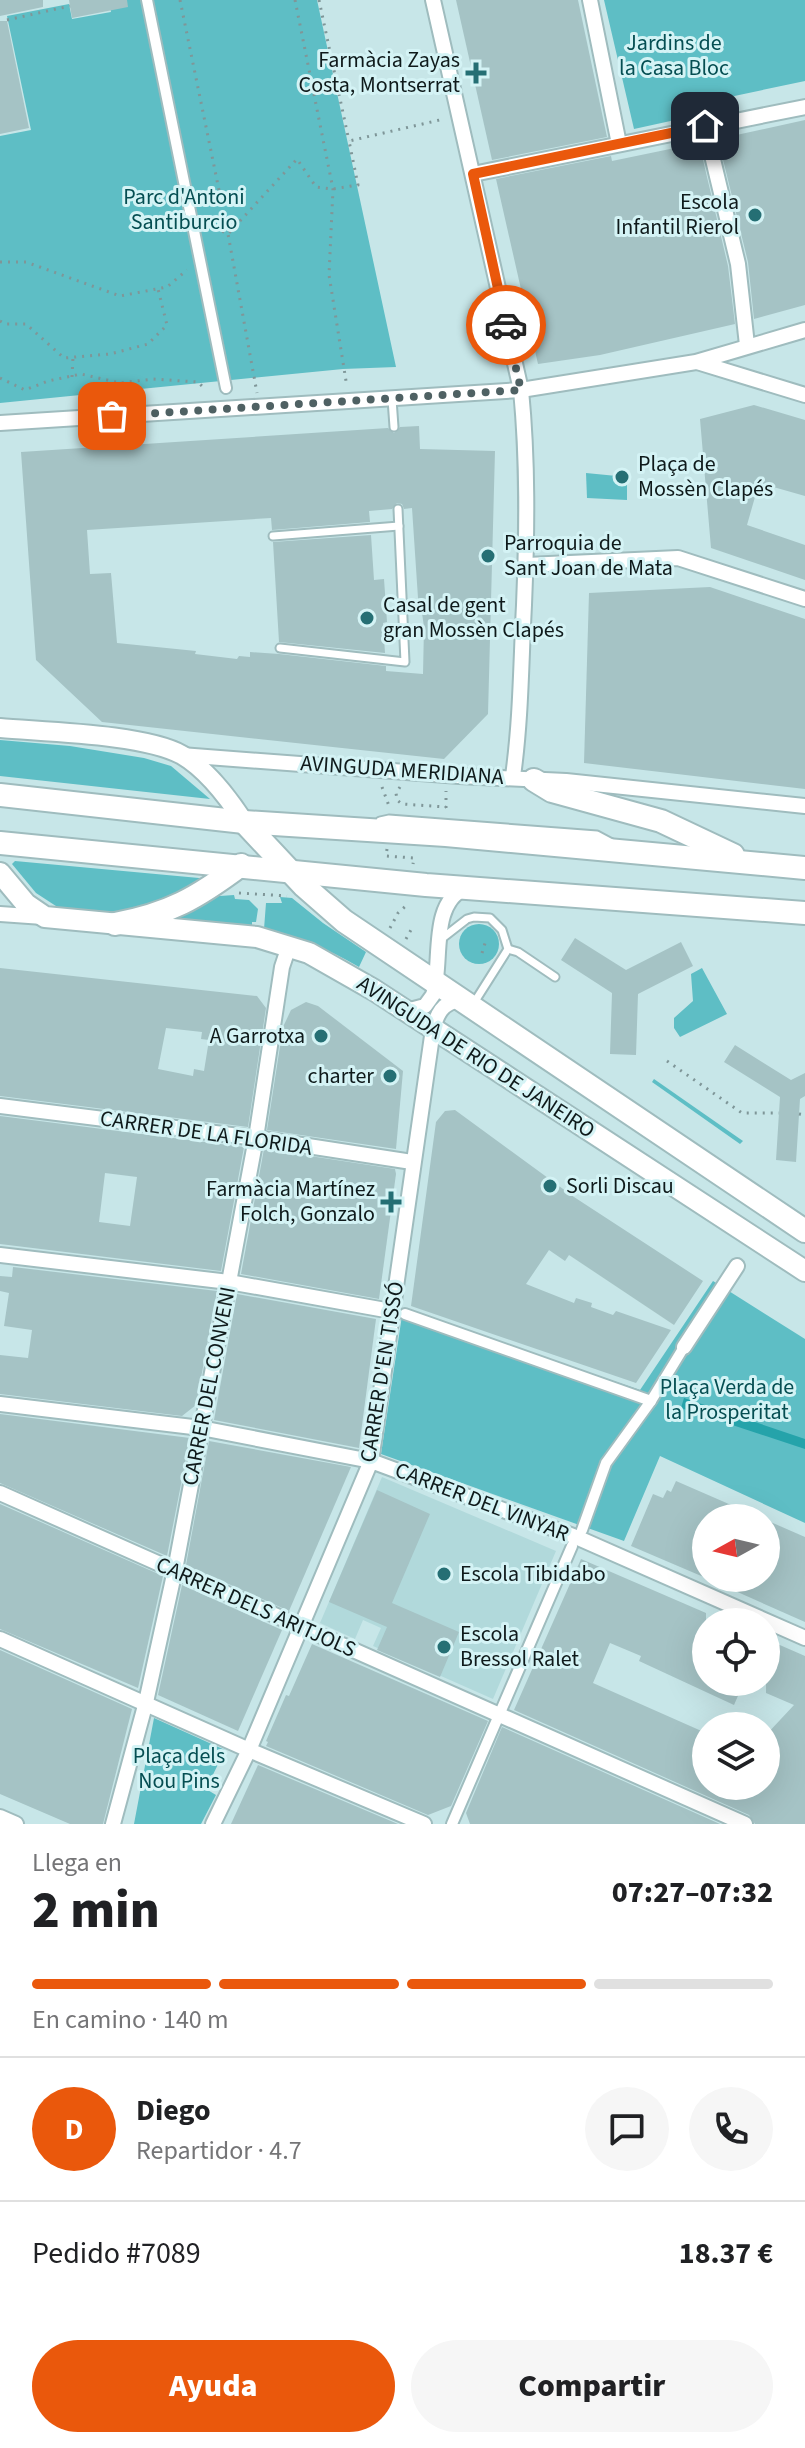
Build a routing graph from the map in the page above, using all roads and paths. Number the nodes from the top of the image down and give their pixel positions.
1 (147, 0) edge
2 (180, 0) edge
3 (295, 0) edge
4 (319, 0) edge
5 (433, 0) edge
6 (590, 0) edge
7 (70, 6) dead end
8 (7, 20) dead end
9 (805, 107) edge
10 (444, 119) dead end
11 (705, 126) junction
12 (349, 141) junction
13 (619, 144) junction
14 (473, 174) junction
15 (333, 189) junction
16 (190, 215) junction
17 (228, 234) junction
18 (200, 260) junction
19 (0, 262) edge
20 (158, 289) junction
21 (0, 321) edge
22 (805, 330) edge
23 (747, 345) junction
24 (73, 357) junction
25 (696, 362) junction
26 (72, 377) junction
27 (0, 378) edge
28 (346, 381) dead end
29 (226, 388) dead end
30 (205, 389) dead end
31 (521, 390) junction
32 (257, 393) dead end
33 (805, 395) edge
34 (392, 399) junction
35 (0, 423) edge
36 (394, 427) dead end
37 (398, 509) dead end
38 (399, 526) junction
39 (273, 536) dead end
40 (527, 565) junction
41 (805, 599) edge
42 (280, 648) dead end
43 (0, 728) edge
44 (181, 755) junction
45 (523, 778) junction
46 (409, 784) dead end
47 (446, 791) dead end
48 (0, 795) edge
49 (805, 806) edge
50 (244, 822) junction
51 (0, 843) edge
52 (387, 849) dead end
53 (414, 862) dead end
54 (749, 863) junction
55 (241, 865) junction
56 (805, 868) edge
57 (289, 871) junction
58 (0, 873) edge
59 (465, 888) junction
60 (410, 903) dead end
61 (805, 913) edge
62 (0, 914) edge
63 (45, 917) junction
64 (115, 924) junction
65 (412, 928) dead end
66 (389, 930) dead end
67 (406, 939) dead end
68 (440, 940) junction
69 (486, 940) dead end
70 (294, 947) junction
71 (508, 949) junction
72 (482, 953) dead end
73 (555, 977) dead end
74 (436, 985) junction
75 (469, 1002) junction
76 (406, 1011) junction
77 (433, 1029) junction
78 (667, 1061) dead end
79 (0, 1106) edge
80 (779, 1113) dead end
81 (799, 1114) dead end
82 (805, 1115) edge
83 (256, 1138) junction
84 (412, 1162) junction
85 (805, 1231) edge
86 (0, 1255) edge
87 (737, 1266) dead end
88 (805, 1271) edge
89 (229, 1282) junction
90 (398, 1312) junction
91 (684, 1347) joint
92 (651, 1401) junction
93 (0, 1404) edge
94 (201, 1428) junction
95 (371, 1461) junction
96 (0, 1493) edge
97 (582, 1530) dead end
98 (572, 1546) dead end
99 (175, 1570) junction
100 (301, 1628) junction
101 (805, 1638) edge
102 (0, 1639) edge
103 (146, 1702) junction
104 (506, 1718) junction
105 (249, 1750) junction
106 (0, 1817) edge
107 (16, 1824) edge
108 (113, 1824) edge
109 (213, 1824) edge
110 (424, 1824) edge
111 (452, 1824) edge
112 (745, 1824) edge

1 - 16 street
2 - 17 path
3 - 15 path
4 - 12 path
5 - 14 street
6 - 13 street
7 - 8 path
9 - 11 street
10 - 12 path
11 - 13 street
11 - 23 street
12 - 15 path
13 - 14 street
14 - 31 street
15 - 17 path
15 - 28 path
16 - 17 path
16 - 18 street
17 - 32 path
18 - 20 path
18 - 29 street
19 - 20 path
20 - 24 path
21 - 24 path
22 - 23 street
23 - 25 street
24 - 26 path
25 - 31 street
25 - 33 street
26 - 27 path
26 - 30 path
31 - 34 street
31 - 40 street
34 - 35 street
34 - 36 lane
37 - 38 lane
38 - 39 lane
38 - 42 lane
40 - 41 street
40 - 45 street
43 - 44 street, AVINGUDA MERIDIANA
44 - 45 street, AVINGUDA MERIDIANA
44 - 50 street
45 - 49 street, AVINGUDA MERIDIANA
45 - 54 main road
46 - 47 path, AVINGUDA MERIDIANA
48 - 50 main road
50 - 54 main road
50 - 57 main road, AVINGUDA DE RIO DE JANEIRO
51 - 55 main road
52 - 53 path
54 - 56 main road
55 - 57 main road
55 - 64 main road
57 - 59 main road
57 - 74 main road, AVINGUDA DE RIO DE JANEIRO
58 - 63 main road
59 - 61 main road
59 - 68 street
60 - 66 path
62 - 63 street
63 - 64 main road, AVINGUDA DE RIO DE JANEIRO
64 - 70 main road, AVINGUDA DE RIO DE JANEIRO
65 - 67 path
68 - 71 lane
68 - 74 street
69 - 72 path
70 - 76 main road, AVINGUDA DE RIO DE JANEIRO
70 - 83 street, CARRER DEL CONVENI
71 - 73 lane
71 - 75 lane
74 - 75 main road, AVINGUDA DE RIO DE JANEIRO
74 - 76 street
75 - 77 street
75 - 85 main road, AVINGUDA DE RIO DE JANEIRO
76 - 77 main road, AVINGUDA DE RIO DE JANEIRO
77 - 84 street, CARRER D'EN TISSÓ
77 - 88 main road, AVINGUDA DE RIO DE JANEIRO
78 - 80 path
79 - 83 street, CARRER DE LA FLORIDA
81 - 82 path
83 - 84 street, CARRER DE LA FLORIDA
83 - 89 street, CARRER DEL CONVENI
84 - 90 street, CARRER D'EN TISSÓ
86 - 89 street
87 - 91 street
89 - 90 street
89 - 94 street, CARRER DEL CONVENI
90 - 92 street
90 - 95 street, CARRER D'EN TISSÓ
91 - 92 street
92 - 97 street
93 - 94 street, CARRER DEL VINYAR
94 - 95 street, CARRER DEL VINYAR
94 - 99 street, CARRER DEL CONVENI
95 - 100 street, CARRER D'EN TISSÓ
95 - 101 street, CARRER DEL VINYAR
96 - 99 street, CARRER DELS ARITJOLS
98 - 104 street
99 - 100 street, CARRER DELS ARITJOLS
99 - 103 street, CARRER DEL CONVENI
100 - 104 street, CARRER DELS ARITJOLS
100 - 105 street, CARRER D'EN TISSÓ
102 - 103 street
103 - 105 street
103 - 108 street, CARRER DEL CONVENI
104 - 111 street
104 - 112 street, CARRER DELS ARITJOLS
105 - 109 street, CARRER D'EN TISSÓ
105 - 110 street
106 - 107 street

